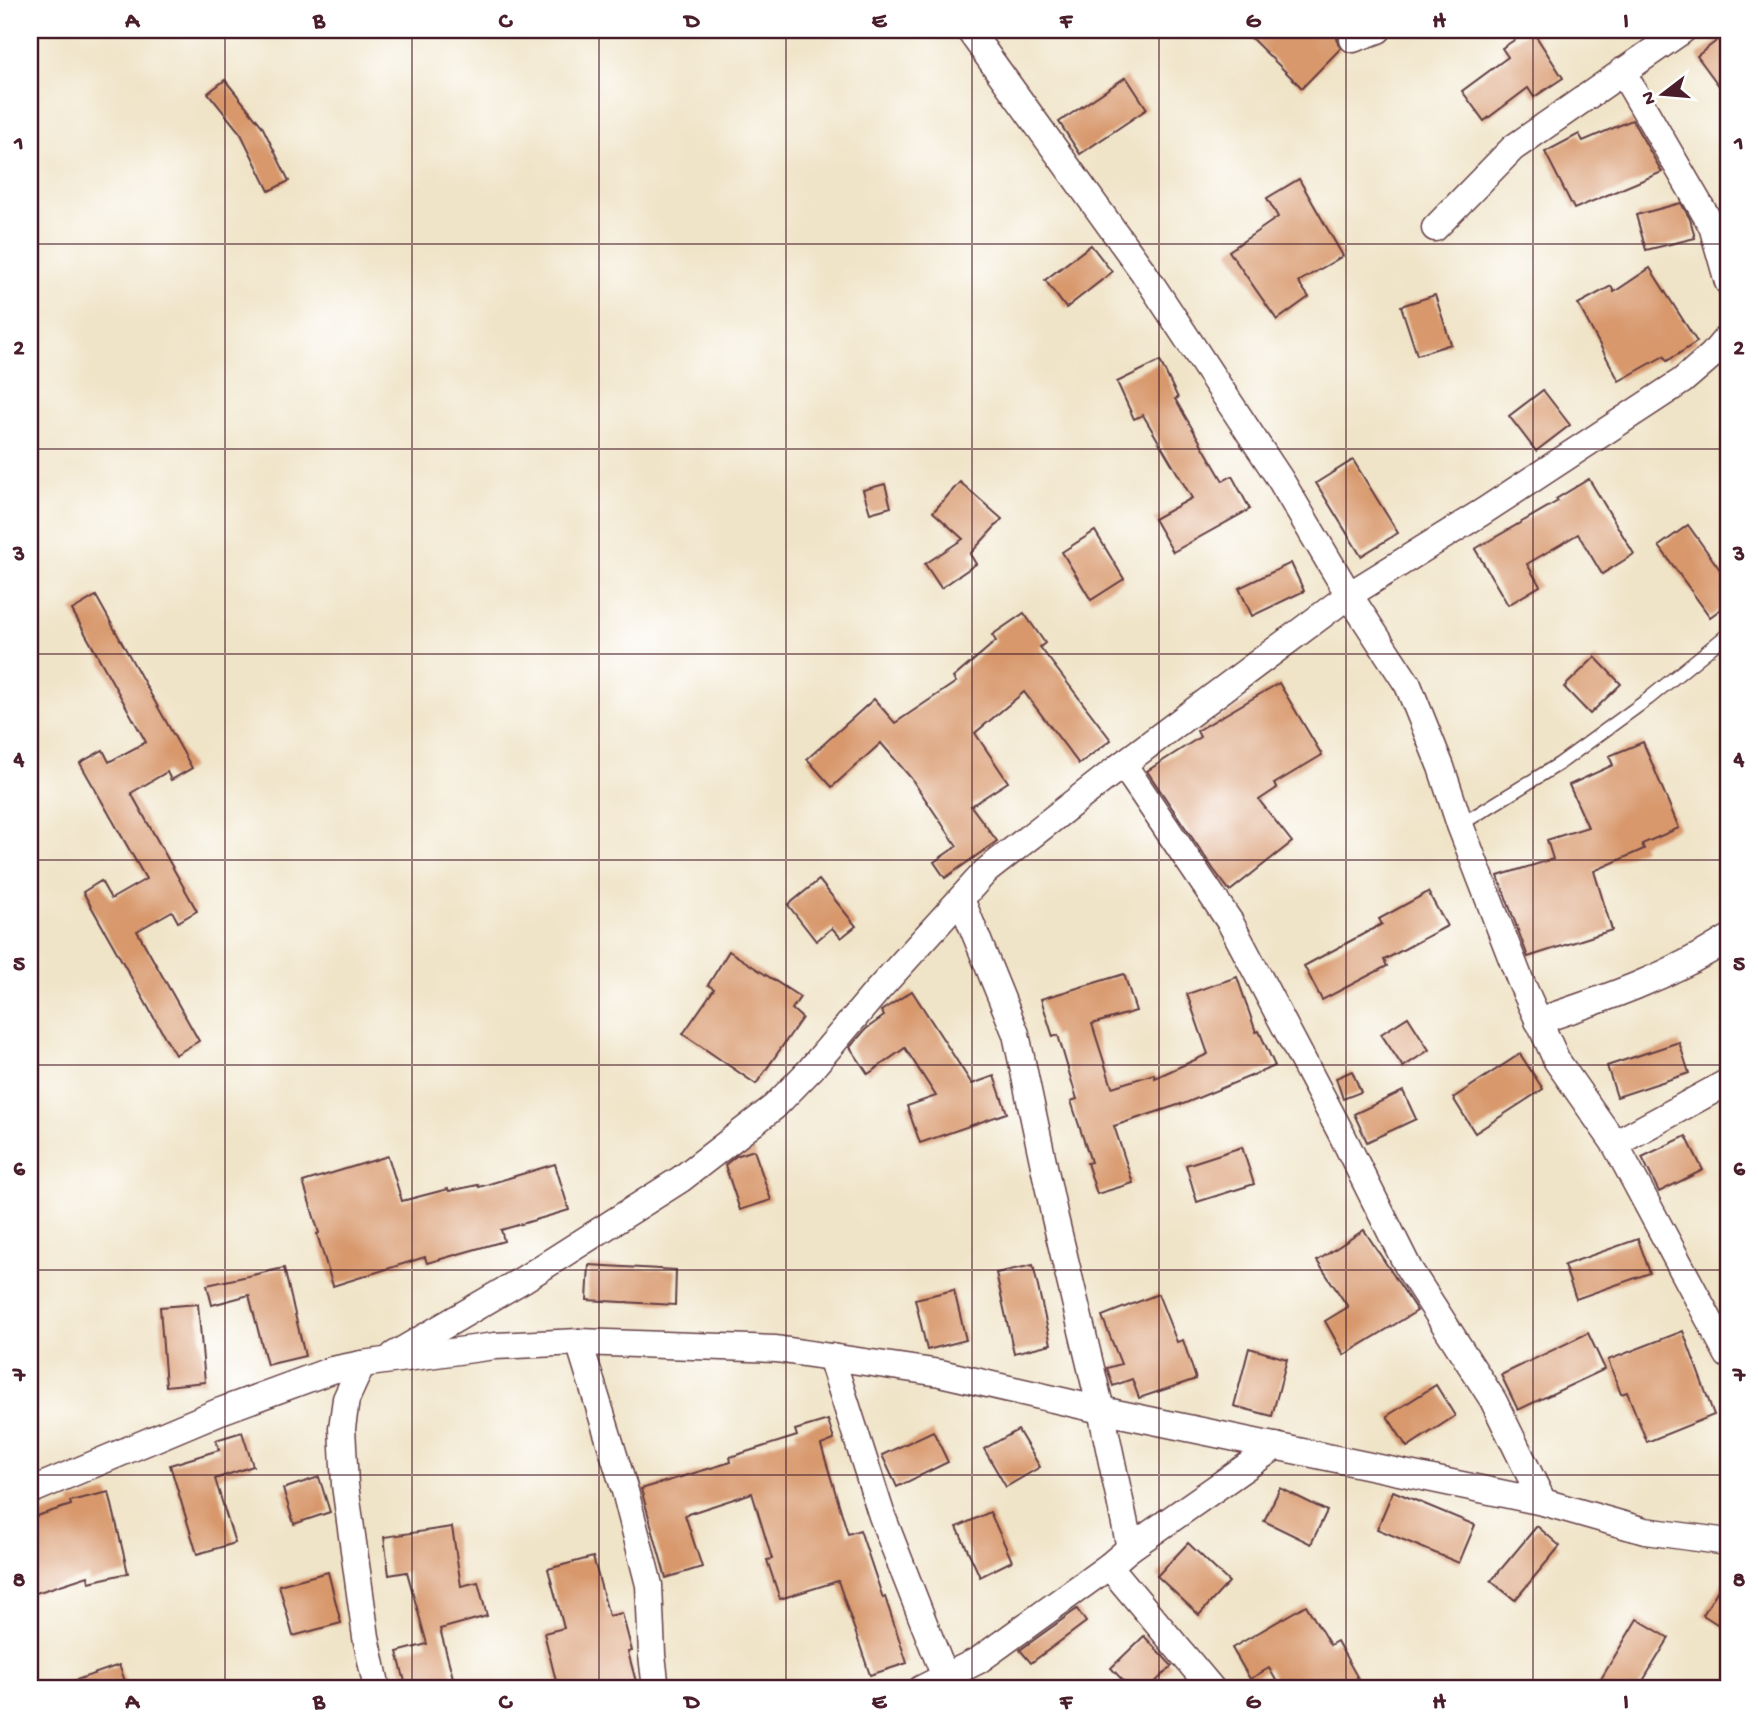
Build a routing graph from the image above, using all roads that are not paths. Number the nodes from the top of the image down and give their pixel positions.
1 (1378, 30) edge
2 (1683, 30) edge
3 (975, 32) edge
4 (1353, 39) dead end
5 (1622, 71) junction
6 (1435, 228) dead end
7 (1728, 278) edge
8 (1728, 336) edge
9 (1349, 595) junction
10 (1728, 634) edge
11 (1123, 764) junction
12 (1460, 825) junction
13 (961, 899) junction
14 (1728, 939) edge
15 (1538, 1021) junction
16 (1728, 1082) edge
17 (1615, 1144) junction
18 (579, 1342) junction
19 (1728, 1355) edge
20 (831, 1357) junction
21 (373, 1363) junction
22 (1101, 1410) junction
23 (1276, 1446) junction
24 (30, 1492) edge
25 (1543, 1502) junction
26 (1728, 1542) edge
27 (1130, 1548) junction
28 (1109, 1566) junction
29 (945, 1677) junction
30 (377, 1689) edge
31 (656, 1689) edge
32 (921, 1689) edge
33 (1212, 1689) edge

1 - 4 street
2 - 5 street
3 - 9 street
5 - 6 street
5 - 7 street
8 - 9 street
9 - 11 street
9 - 12 street
10 - 12 lane
11 - 13 street
11 - 25 street
12 - 15 street
13 - 21 street
13 - 22 street
14 - 15 street
15 - 17 street
16 - 17 street
17 - 19 street
18 - 20 street
18 - 21 street
18 - 31 street
20 - 22 street
20 - 29 street
21 - 24 street
21 - 30 street
22 - 23 street
22 - 27 street
23 - 25 street
23 - 27 street
25 - 26 street
27 - 28 street
28 - 29 street
28 - 33 street
29 - 32 street

